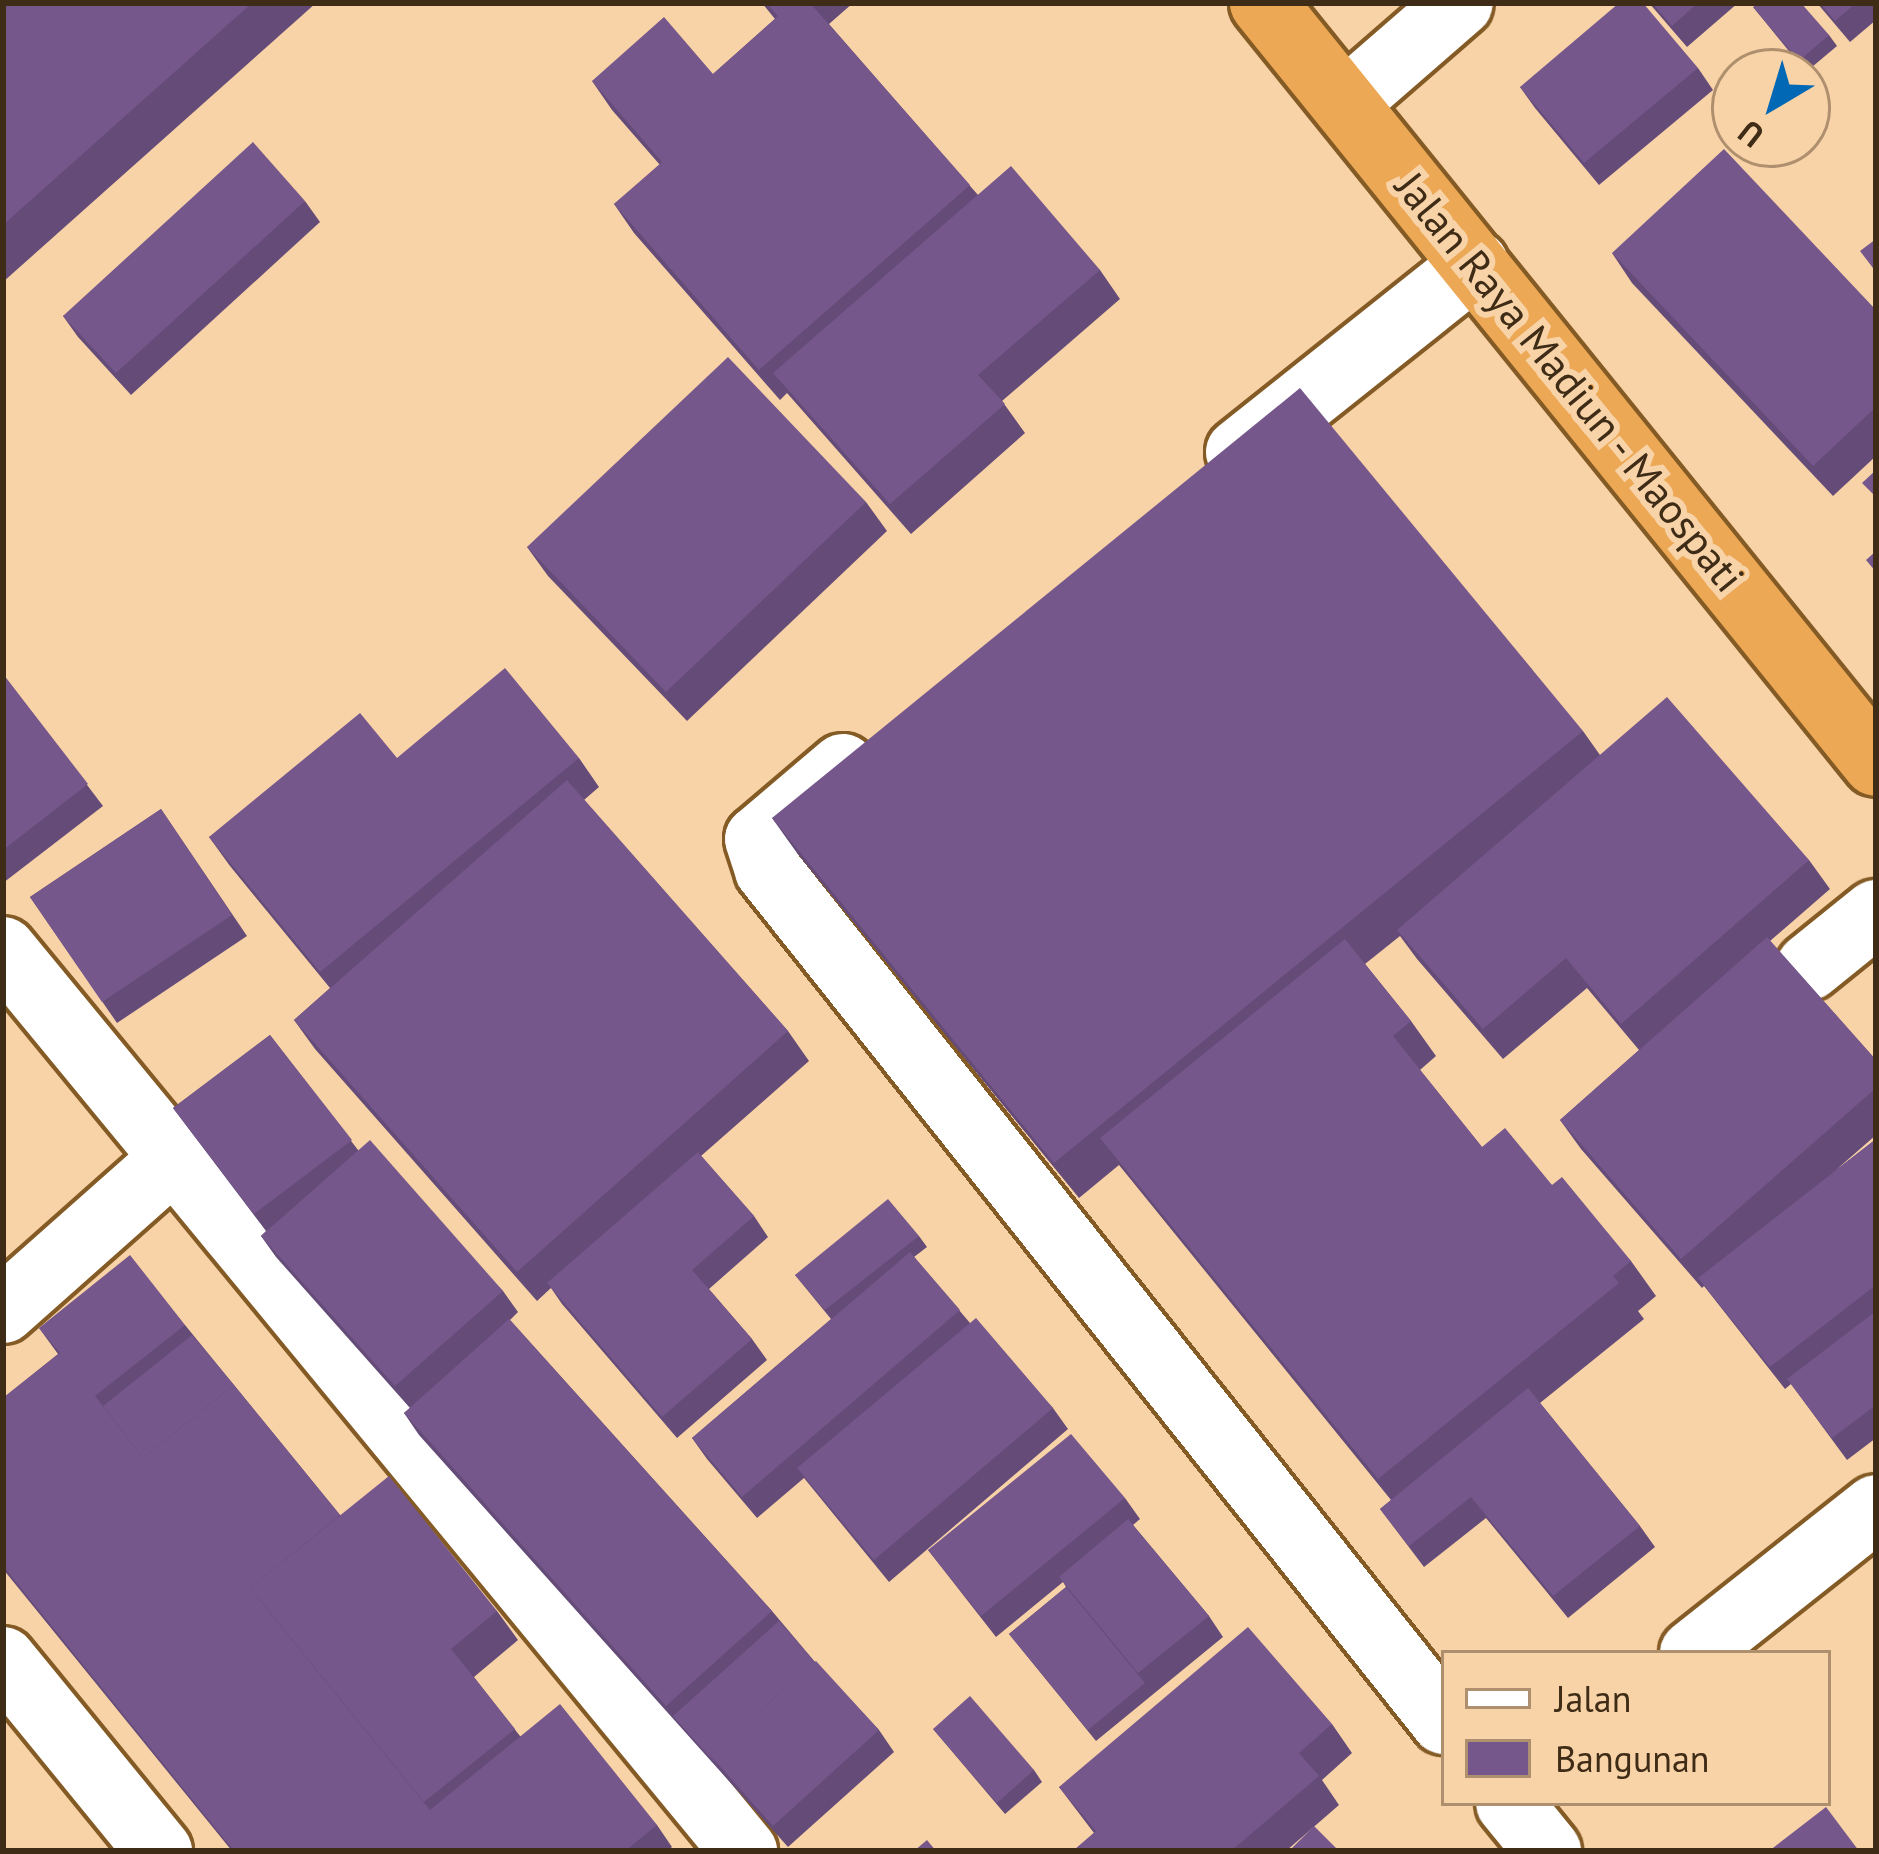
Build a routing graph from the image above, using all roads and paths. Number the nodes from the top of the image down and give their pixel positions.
1 (1264, 3) edge
2 (1460, 3) edge
3 (1346, 103) junction
4 (1475, 264) junction
5 (1194, 488) edge
6 (895, 726) edge
7 (1876, 763) edge
8 (1876, 913) edge
9 (3, 950) edge
10 (1809, 967) dead end
11 (172, 1160) junction
12 (3, 1310) edge
13 (1876, 1508) edge
14 (1697, 1650) edge
15 (3, 1660) edge
16 (1441, 1717) edge
17 (1511, 1806) edge
18 (159, 1851) edge
19 (744, 1851) edge
20 (1548, 1851) edge

1 - 3 highway, Jalan Raya Madiun - Maospati
2 - 3 street
3 - 4 highway, Jalan Raya Madiun - Maospati
4 - 5 street
4 - 7 highway, Jalan Raya Madiun - Maospati
6 - 16 street
8 - 10 street
9 - 11 street
11 - 12 street
11 - 19 street
13 - 14 street
15 - 18 street
17 - 20 street

